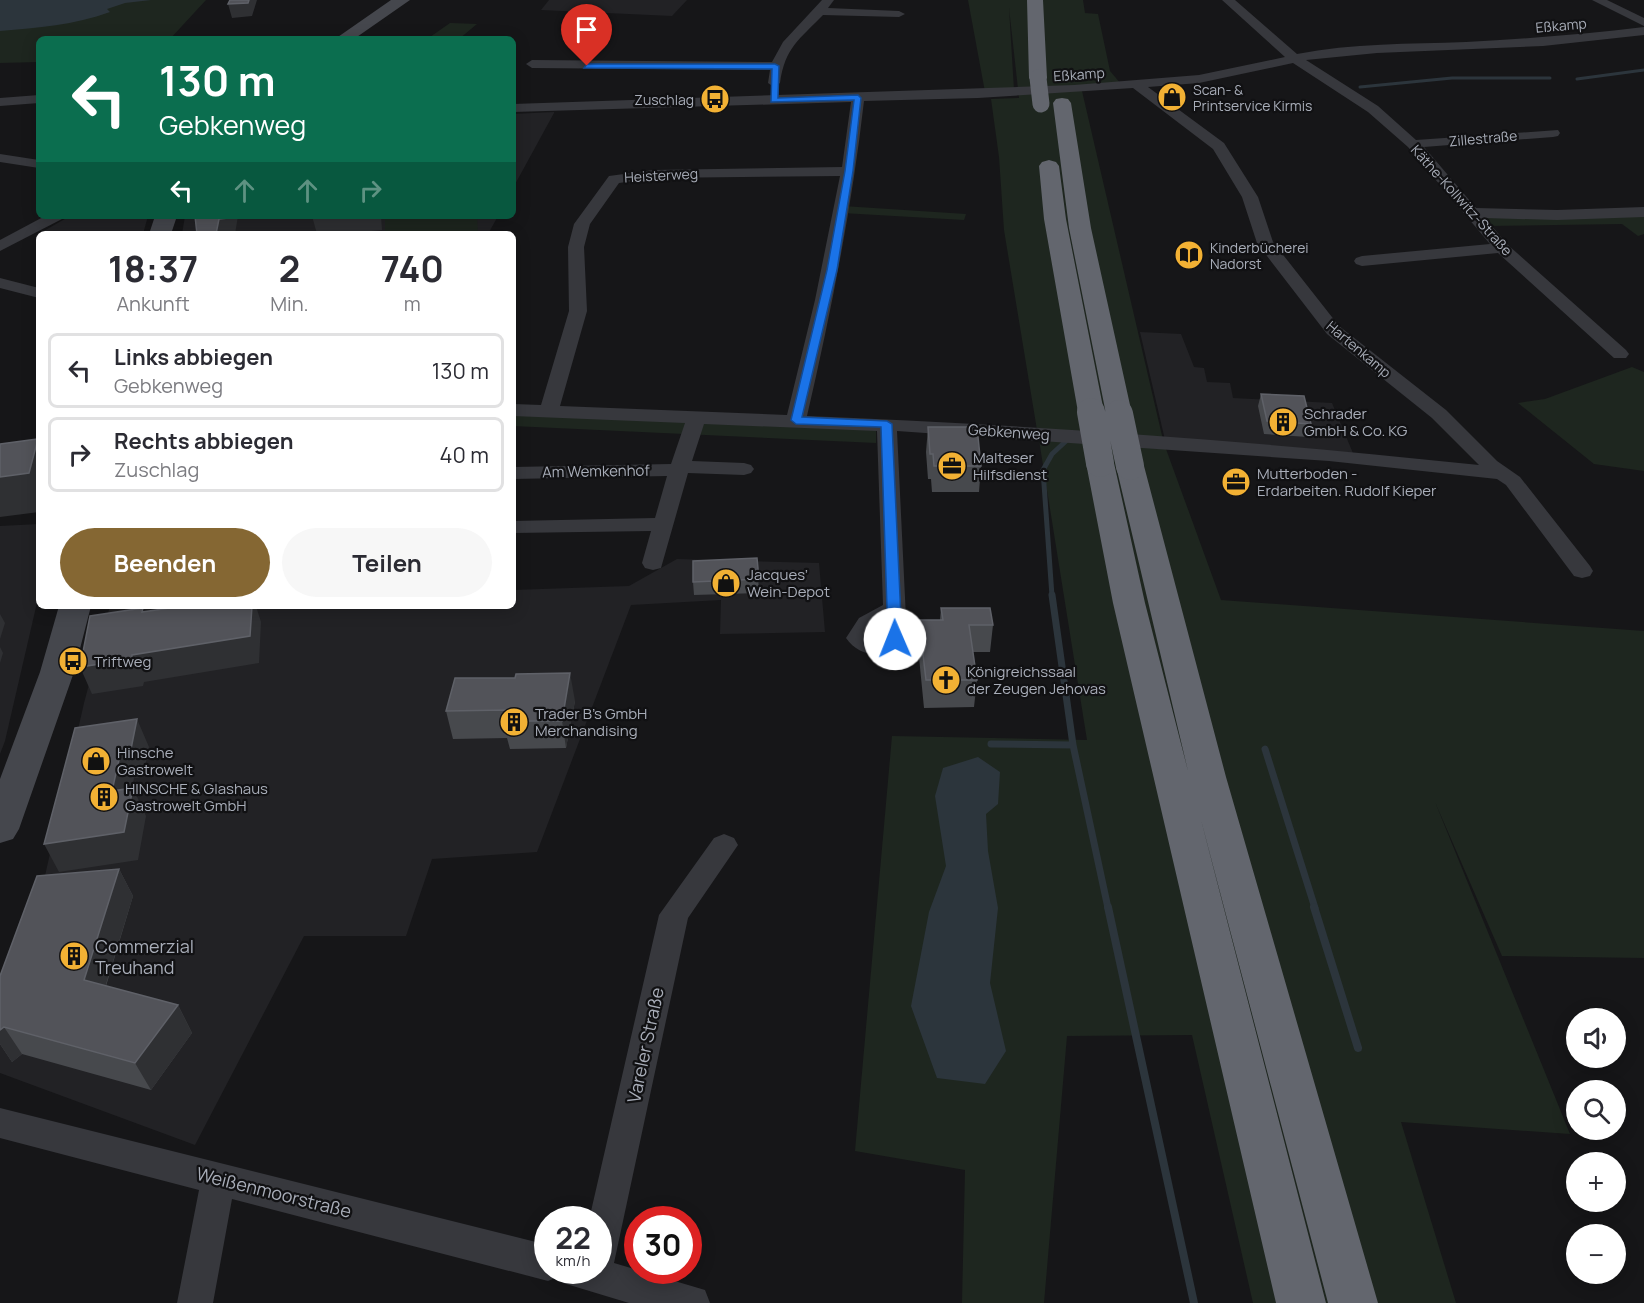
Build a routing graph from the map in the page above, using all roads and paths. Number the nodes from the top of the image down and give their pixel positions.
1 (402, 0) edge
2 (828, 0) edge
3 (1035, 0) edge
4 (1252, 0) edge
5 (1598, 0) edge
6 (1229, 1) edge
7 (821, 11) junction
8 (899, 14) dead end
9 (1644, 22) edge
10 (1644, 31) edge
11 (348, 36) edge
12 (1294, 58) junction
13 (532, 64) dead end
14 (775, 66) junction
15 (1058, 77) dead end
16 (1137, 85) junction
17 (858, 98) junction
18 (36, 99) edge
19 (774, 100) junction
20 (0, 102) edge
21 (1052, 104) junction
22 (516, 108) edge
23 (1044, 127) dead end
24 (1553, 133) dead end
25 (1413, 144) junction
26 (1047, 150) dead end
27 (0, 158) edge
28 (36, 164) edge
29 (849, 171) junction
30 (1644, 212) edge
31 (51, 219) edge
32 (1479, 220) junction
33 (1644, 223) edge
34 (0, 246) edge
35 (1502, 248) junction
36 (1362, 261) dead end
37 (0, 283) edge
38 (36, 291) edge
39 (1620, 354) dead end
40 (516, 410) edge
41 (549, 411) junction
42 (697, 416) junction
43 (796, 420) junction
44 (887, 424) junction
45 (1115, 465) junction
46 (679, 468) junction
47 (744, 470) dead end
48 (516, 473) edge
49 (1504, 474) junction
50 (664, 524) junction
51 (516, 527) edge
52 (653, 563) dead end
53 (1582, 571) dead end
54 (74, 609) edge
55 (894, 609) dead end
56 (0, 829) edge
57 (724, 845) dead end
58 (0, 1123) edge
59 (219, 1178) junction
60 (606, 1206) edge
61 (534, 1259) edge
62 (612, 1276) edge
63 (195, 1303) edge
64 (692, 1303) edge
65 (1301, 1303) edge
66 (1353, 1303) edge

1 - 11 street
2 - 7 street
3 - 21 highway, bridge
4 - 6 street
5 - 9 street
6 - 12 street, Käthe-Kollwitz-Straße
7 - 8 street
7 - 14 street
10 - 12 street, Eßkamp
12 - 16 street, Eßkamp
12 - 25 street, Käthe-Kollwitz-Straße
13 - 14 street
14 - 19 street
15 - 21 highway
16 - 17 street, Eßkamp
16 - 49 street, Hartenkamp
17 - 19 street, Eßkamp
17 - 29 street
18 - 20 street
19 - 22 street, Eßkamp
21 - 23 highway
21 - 45 highway, bridge
24 - 25 street, Zillestraße
25 - 32 street, Käthe-Kollwitz-Straße
26 - 45 highway, bridge
27 - 28 street
29 - 41 street, Heisterweg
29 - 43 street
30 - 32 street
31 - 34 street
32 - 33 street
32 - 35 street, Käthe-Kollwitz-Straße
35 - 36 street
35 - 39 street, Käthe-Kollwitz-Straße
37 - 38 street
40 - 41 street, Gebkenweg
41 - 42 street, Gebkenweg
42 - 43 street, Gebkenweg
42 - 46 street
43 - 44 street, Gebkenweg
44 - 49 street, Gebkenweg
44 - 55 street
45 - 65 highway
45 - 66 highway
46 - 47 street, Am Wemkenhof
46 - 48 street, Am Wemkenhof
46 - 50 street
49 - 53 street, Hartenkamp
50 - 51 street
50 - 52 street
54 - 56 street
57 - 60 street, Vareler Straße
58 - 59 street, Weißenmoorstraße
59 - 61 street, Weißenmoorstraße
59 - 63 street
62 - 64 street

